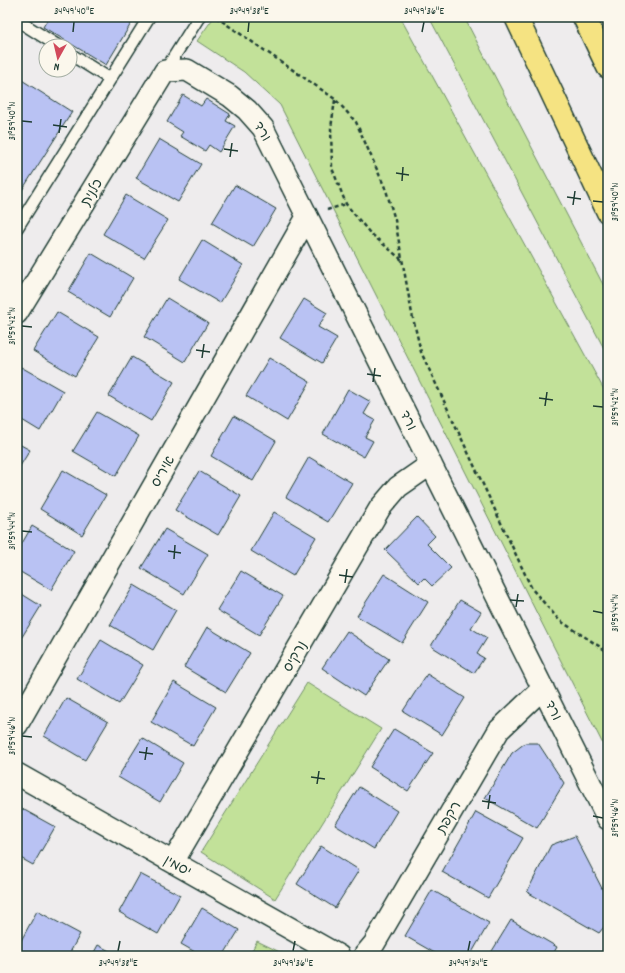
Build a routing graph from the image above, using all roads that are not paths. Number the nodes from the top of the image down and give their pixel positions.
1 (149, 17) edge
2 (199, 17) edge
3 (516, 17) edge
4 (584, 17) edge
5 (17, 20) edge
6 (45, 38) edge
7 (78, 59) edge
8 (608, 68) edge
9 (165, 71) junction
10 (110, 79) junction
11 (608, 212) edge
12 (307, 217) junction
13 (17, 228) edge
14 (17, 313) edge
15 (431, 464) junction
16 (543, 688) junction
17 (17, 725) edge
18 (17, 774) edge
19 (608, 819) edge
20 (174, 862) junction
21 (339, 956) edge
22 (364, 956) edge

1 - 10 lane
2 - 9 lane
3 - 11 highway
4 - 8 highway
5 - 6 lane
7 - 10 lane
9 - 12 street, ורד
9 - 14 street, כלנית
10 - 13 lane
12 - 15 street, ורד
12 - 17 street, איריס
15 - 16 street, ורד
15 - 20 street, נרקיס
16 - 19 street, ורד
16 - 22 street, רקפת
18 - 20 street, יסמין
20 - 21 street, יסמין

